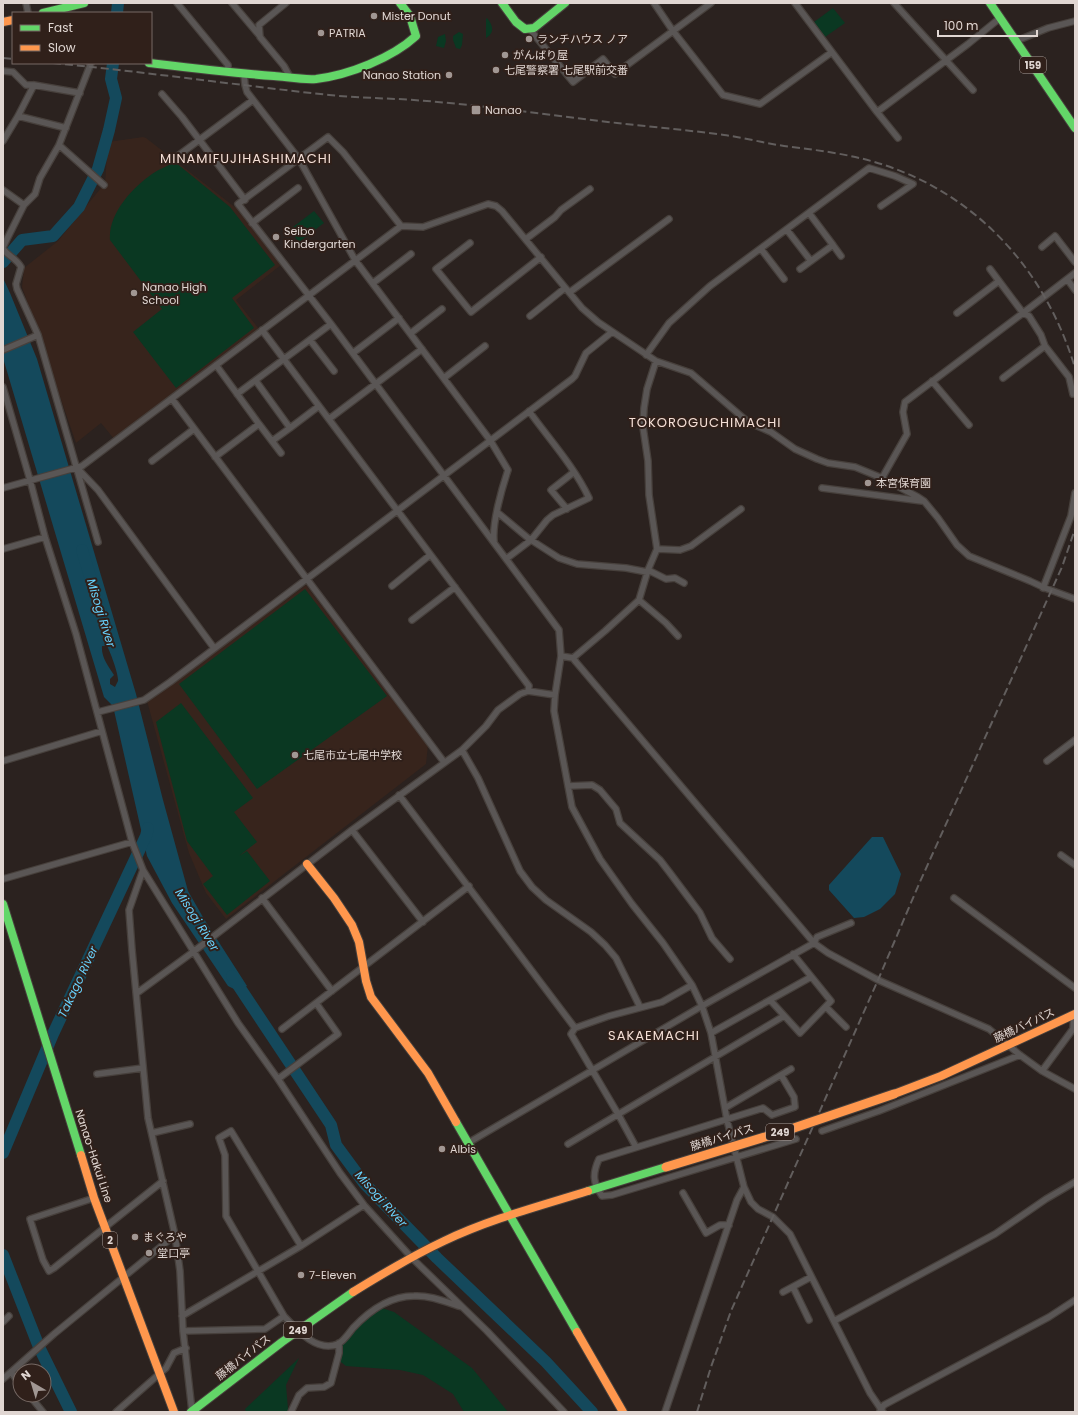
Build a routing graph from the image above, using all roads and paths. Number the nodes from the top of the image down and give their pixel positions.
1 (84, 3) edge
2 (176, 3) edge
3 (232, 3) edge
4 (275, 3) edge
5 (286, 3) edge
6 (400, 3) edge
7 (502, 3) edge
8 (565, 3) edge
9 (654, 3) edge
10 (711, 3) edge
11 (795, 3) edge
12 (894, 3) edge
13 (990, 3) edge
14 (279, 8) junction
15 (47, 12) edge
16 (1000, 18) junction
17 (1075, 21) edge
18 (534, 28) junction
19 (673, 31) junction
20 (260, 37) junction
21 (1016, 41) junction
22 (832, 52) junction
23 (946, 60) junction
24 (152, 63) edge
25 (91, 64) edge
26 (3, 71) edge
27 (228, 72) junction
28 (244, 74) junction
29 (290, 77) junction
30 (34, 85) junction
31 (973, 90) dead end
32 (80, 93) junction
33 (162, 94) dead end
34 (253, 100) junction
35 (877, 112) junction
36 (18, 116) junction
37 (66, 128) junction
38 (1075, 128) edge
39 (898, 138) dead end
40 (3, 140) edge
41 (198, 140) junction
42 (60, 144) junction
43 (175, 158) dead end
44 (299, 159) junction
45 (104, 185) dead end
46 (298, 188) dead end
47 (590, 189) dead end
48 (3, 190) edge
49 (245, 200) junction
50 (24, 206) junction
51 (882, 206) dead end
52 (809, 213) junction
53 (669, 219) dead end
54 (252, 223) junction
55 (401, 226) junction
56 (787, 230) junction
57 (526, 239) junction
58 (470, 243) dead end
59 (833, 245) junction
60 (1042, 247) dead end
61 (4, 249) edge
62 (761, 249) junction
63 (411, 254) dead end
64 (841, 256) dead end
65 (541, 257) junction
66 (355, 260) junction
67 (811, 261) junction
68 (1075, 262) edge
69 (800, 269) dead end
70 (990, 269) dead end
71 (1075, 272) edge
72 (784, 278) dead end
73 (1067, 279) junction
74 (999, 281) junction
75 (373, 283) junction
76 (568, 290) junction
77 (1075, 290) edge
78 (308, 295) junction
79 (442, 309) dead end
80 (957, 313) dead end
81 (1023, 313) junction
82 (530, 316) dead end
83 (399, 318) junction
84 (331, 324) junction
85 (262, 330) junction
86 (612, 332) junction
87 (411, 334) junction
88 (38, 335) junction
89 (310, 340) junction
90 (485, 346) dead end
91 (1045, 346) junction
92 (422, 349) junction
93 (3, 350) edge
94 (353, 354) junction
95 (646, 355) junction
96 (284, 359) junction
97 (656, 361) junction
98 (216, 365) junction
99 (334, 371) dead end
100 (444, 378) junction
101 (1003, 378) dead end
102 (256, 381) junction
103 (932, 381) junction
104 (376, 385) junction
105 (3, 387) edge
106 (237, 394) junction
107 (1073, 394) dead end
108 (172, 399) junction
109 (319, 406) junction
110 (529, 411) junction
111 (329, 419) junction
112 (259, 424) junction
113 (969, 424) dead end
114 (290, 428) junction
115 (194, 429) junction
116 (490, 440) junction
117 (272, 441) junction
118 (281, 453) dead end
119 (215, 457) junction
120 (152, 461) dead end
121 (77, 468) junction
122 (574, 472) junction
123 (444, 475) junction
124 (882, 478) junction
125 (30, 480) junction
126 (3, 488) edge
127 (822, 488) dead end
128 (1075, 493) edge
129 (924, 501) junction
130 (741, 508) dead end
131 (567, 509) junction
132 (397, 510) junction
133 (497, 512) junction
134 (46, 537) junction
135 (531, 540) junction
136 (494, 541) junction
137 (98, 542) dead end
138 (3, 549) edge
139 (657, 549) junction
140 (430, 555) junction
141 (506, 559) junction
142 (648, 571) junction
143 (306, 578) junction
144 (684, 583) dead end
145 (392, 586) dead end
146 (455, 587) junction
147 (1044, 588) junction
148 (1075, 599) edge
149 (639, 600) junction
150 (412, 620) dead end
151 (678, 636) dead end
152 (214, 648) junction
153 (562, 656) junction
154 (572, 658) junction
155 (528, 692) junction
156 (555, 695) junction
157 (98, 712) junction
158 (102, 730) junction
159 (1075, 740) edge
160 (462, 750) junction
161 (3, 761) edge
162 (1048, 761) dead end
163 (444, 762) junction
164 (568, 786) junction
165 (399, 794) junction
166 (352, 830) junction
167 (133, 843) junction
168 (1061, 855) dead end
169 (307, 864) junction
170 (1075, 865) edge
171 (142, 868) junction
172 (3, 879) edge
173 (469, 886) junction
174 (262, 898) junction
175 (954, 898) dead end
176 (3, 904) edge
177 (423, 922) junction
178 (851, 923) dead end
179 (814, 943) junction
180 (196, 950) junction
181 (793, 954) junction
182 (730, 959) dead end
183 (364, 966) junction
184 (811, 977) junction
185 (692, 986) junction
186 (1075, 988) edge
187 (332, 991) junction
188 (136, 994) junction
189 (770, 1000) junction
190 (316, 1003) junction
191 (702, 1006) junction
192 (826, 1007) junction
193 (640, 1008) junction
194 (1074, 1015) edge
195 (784, 1016) junction
196 (846, 1027) dead end
197 (282, 1028) dead end
198 (575, 1028) junction
199 (711, 1034) junction
200 (1008, 1046) junction
201 (1020, 1055) junction
202 (716, 1056) junction
203 (144, 1068) junction
204 (792, 1069) dead end
205 (592, 1070) junction
206 (1042, 1070) junction
207 (97, 1074) dead end
208 (781, 1075) junction
209 (278, 1079) junction
210 (1075, 1089) edge
211 (725, 1108) junction
212 (618, 1114) junction
213 (727, 1120) junction
214 (190, 1124) dead end
215 (822, 1131) dead end
216 (152, 1133) junction
217 (796, 1139) dead end
218 (468, 1143) junction
219 (568, 1144) dead end
220 (636, 1147) junction
221 (736, 1158) junction
222 (163, 1180) junction
223 (1075, 1182) edge
224 (744, 1187) junction
225 (597, 1188) junction
226 (683, 1193) dead end
227 (94, 1198) junction
228 (364, 1205) junction
229 (509, 1216) junction
230 (729, 1225) junction
231 (104, 1226) junction
232 (175, 1235) junction
233 (301, 1246) junction
234 (414, 1256) junction
235 (258, 1271) junction
236 (124, 1277) junction
237 (812, 1277) junction
238 (792, 1287) junction
239 (783, 1292) dead end
240 (1075, 1300) edge
241 (464, 1308) junction
242 (9, 1316) dead end
243 (182, 1316) junction
244 (284, 1316) junction
245 (809, 1320) dead end
246 (834, 1321) junction
247 (3, 1322) edge
248 (297, 1330) junction
249 (183, 1331) junction
250 (339, 1344) junction
251 (186, 1348) junction
252 (11, 1372) joint
253 (160, 1373) junction
254 (3, 1379) edge
255 (35, 1403) edge
256 (192, 1411) edge
257 (881, 1411) edge
258 (42, 1412) edge
259 (116, 1412) edge
260 (174, 1412) edge
261 (291, 1412) edge
262 (564, 1412) edge
263 (623, 1412) edge
264 (665, 1412) edge

1 - 15 main road
2 - 27 street
3 - 20 street
4 - 14 street
5 - 14 street
6 - 29 main road
7 - 18 main road
8 - 18 main road
9 - 19 street
10 - 19 street
11 - 22 street
12 - 23 street
13 - 16 main road, 159
14 - 20 street
16 - 21 main road, 159
16 - 23 street
17 - 21 street
18 - 19 street
19 - 22 street
20 - 29 street
21 - 38 main road, 159
22 - 35 street
23 - 31 street
23 - 35 street
24 - 27 main road
25 - 32 street
26 - 30 street
27 - 28 main road
28 - 29 main road
28 - 34 street
30 - 32 street
30 - 36 street
32 - 37 street
33 - 41 street
34 - 41 street
34 - 44 street
35 - 39 street
36 - 37 street
36 - 40 street
37 - 42 street
41 - 43 street
41 - 49 street
42 - 45 street
42 - 50 street
44 - 49 street
44 - 55 street
44 - 66 street
46 - 54 street
47 - 57 street
48 - 50 street
49 - 54 street
50 - 61 street
51 - 52 street
52 - 56 street
52 - 59 street
53 - 76 street
54 - 78 street
55 - 57 street
55 - 66 street
56 - 62 street
56 - 67 street
57 - 65 street
58 - 65 street
59 - 64 street
59 - 67 street
60 - 68 street
61 - 88 street
62 - 72 street
62 - 95 street
63 - 75 street
65 - 76 street
66 - 75 street
66 - 78 street
67 - 69 street
70 - 74 street
71 - 73 street
73 - 77 street
73 - 81 street
74 - 80 street
74 - 81 street
75 - 83 street
76 - 82 street
76 - 86 street
78 - 84 street
78 - 85 street
79 - 87 street
81 - 91 street
81 - 103 street
83 - 87 street
83 - 94 street
84 - 89 street
84 - 94 street
85 - 96 street
85 - 98 street
86 - 95 street
86 - 110 street
87 - 92 street
88 - 93 street
88 - 121 street
89 - 96 street
89 - 99 street
90 - 100 street
91 - 101 street
91 - 107 street
92 - 100 street
92 - 104 street
94 - 104 street
95 - 97 street
96 - 102 street
96 - 109 street
97 - 124 street
97 - 139 street
98 - 106 street
98 - 108 street
100 - 116 street
102 - 106 street
102 - 114 street
103 - 113 street
103 - 124 street
104 - 111 street
104 - 123 street
105 - 125 street
106 - 112 street
108 - 115 street
108 - 121 street
109 - 111 street
109 - 114 street
110 - 116 street
110 - 122 street
111 - 132 street
112 - 117 street
112 - 119 street
114 - 117 street
115 - 119 street
115 - 120 street
116 - 123 street
116 - 133 street
117 - 118 street
119 - 143 street
121 - 125 street
121 - 137 street
121 - 152 street
122 - 131 street
122 - 131 street
123 - 132 street
123 - 136 street
124 - 129 street
125 - 126 street
125 - 134 street
127 - 129 street
128 - 147 street
129 - 147 street
130 - 139 street
131 - 135 street
132 - 140 street
132 - 143 street
133 - 135 street
133 - 136 street
134 - 138 street
134 - 157 street
135 - 141 street
135 - 142 street
136 - 141 street
139 - 142 street
140 - 145 street
140 - 146 street
141 - 153 street
142 - 144 street
142 - 149 street
143 - 152 street
143 - 163 street
146 - 150 street
146 - 155 street
147 - 148 street
149 - 151 street
149 - 154 street
152 - 157 street
153 - 154 street
153 - 156 street
154 - 179 street
155 - 156 street
155 - 160 street
156 - 164 street
157 - 158 street
158 - 161 street
158 - 167 street
159 - 162 street
160 - 163 street
160 - 193 street
163 - 165 street
164 - 182 street
164 - 185 street
165 - 166 street
165 - 173 street
166 - 169 street
166 - 177 street
167 - 171 street
167 - 172 street
168 - 170 street
169 - 174 street
169 - 183 main road
171 - 180 street
171 - 188 street
173 - 177 street
173 - 198 street
174 - 180 street
174 - 187 street
175 - 186 street
176 - 227 main road, Nanao-Hakui Line / 2
177 - 183 street
178 - 179 street
179 - 181 street
179 - 200 street
180 - 188 street
180 - 209 street
181 - 184 street
181 - 191 street
183 - 187 street
183 - 218 main road
184 - 189 street
184 - 192 street
185 - 191 street
185 - 193 street
187 - 190 street
188 - 203 street
189 - 195 street
189 - 199 street
190 - 197 street
190 - 209 street
191 - 199 street
191 - 205 street
192 - 195 street
192 - 196 street
193 - 198 street
194 - 200 main road, 藤橋バイパス / 249
194 - 206 street
195 - 202 street
198 - 205 street
199 - 202 street
200 - 201 street
200 - 225 main road, 藤橋バイパス / 249, bridge
201 - 206 street
201 - 215 street
202 - 211 street
202 - 212 street
203 - 207 street
203 - 216 street
204 - 208 street
205 - 212 street
205 - 218 street
206 - 210 street
208 - 211 street
208 - 213 street
209 - 228 street
211 - 213 street
212 - 219 street
212 - 220 street
213 - 220 street
213 - 221 street
214 - 216 street
216 - 222 street
217 - 221 street
218 - 229 main road
220 - 225 street
221 - 224 street
221 - 225 street
222 - 231 street
222 - 232 street
223 - 246 street
224 - 230 street
224 - 237 street
225 - 229 main road, 藤橋バイパス / 249
226 - 230 street
227 - 231 main road, Nanao-Hakui Line / 2
227 - 231 street
228 - 233 street
228 - 234 street
229 - 234 main road, 藤橋バイパス / 249
229 - 263 main road
230 - 264 street
231 - 236 main road, Nanao-Hakui Line / 2
232 - 236 street
232 - 243 street
233 - 235 street
233 - 235 street
234 - 241 street
234 - 248 main road, 藤橋バイパス / 249
235 - 243 street
235 - 244 street
236 - 252 street
236 - 253 main road, Nanao-Hakui Line / 2
237 - 238 street
237 - 246 street
238 - 239 street
238 - 245 street
240 - 257 street
241 - 250 street
241 - 262 street
242 - 247 street
243 - 249 street
244 - 248 street
244 - 249 street
246 - 257 street
248 - 250 street
248 - 256 main road, 藤橋バイパス / 249
249 - 251 street
250 - 261 street
251 - 253 street
251 - 256 street
252 - 254 street
253 - 259 street
253 - 260 main road, Nanao-Hakui Line / 2
255 - 258 street

